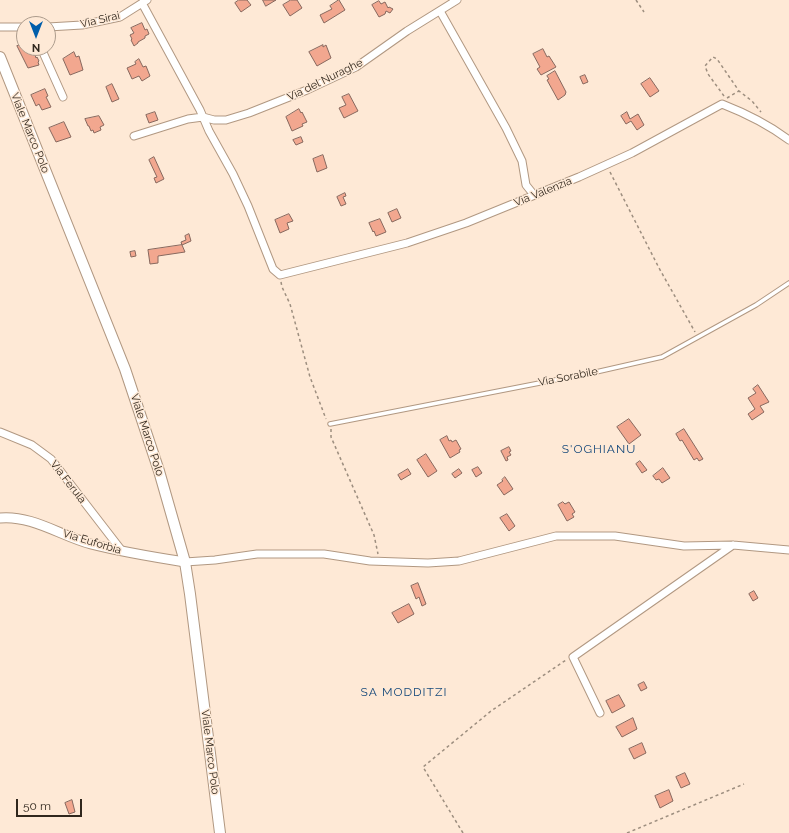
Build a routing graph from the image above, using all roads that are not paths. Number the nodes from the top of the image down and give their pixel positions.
1 (457, 0) edge
2 (145, 2) edge
3 (440, 11) junction
4 (0, 27) edge
5 (16, 27) edge
6 (56, 27) edge
7 (45, 56) edge
8 (0, 58) edge
9 (63, 97) dead end
10 (203, 117) junction
11 (134, 136) dead end
12 (789, 140) edge
13 (534, 195) junction
14 (789, 283) edge
15 (330, 424) dead end
16 (0, 432) edge
17 (0, 518) edge
18 (733, 545) junction
19 (789, 550) edge
20 (122, 551) junction
21 (185, 562) junction
22 (600, 713) dead end
23 (220, 833) edge

1 - 3 street, Via del Nuraghe
2 - 6 street, Via Sirai
2 - 10 street
3 - 10 street, Via del Nuraghe
3 - 13 street
4 - 5 street
7 - 9 street
8 - 21 main road, Viale Marco Polo
10 - 11 street, Via del Nuraghe
10 - 13 street, Via Valenzia
12 - 13 street, Via Valenzia
14 - 15 lane, Via Sorabile
16 - 20 street, Via Ferula
17 - 20 street, Via Euforbia
18 - 19 street
18 - 21 street
18 - 22 street
20 - 21 street, Via Euforbia
21 - 23 main road, Viale Marco Polo

